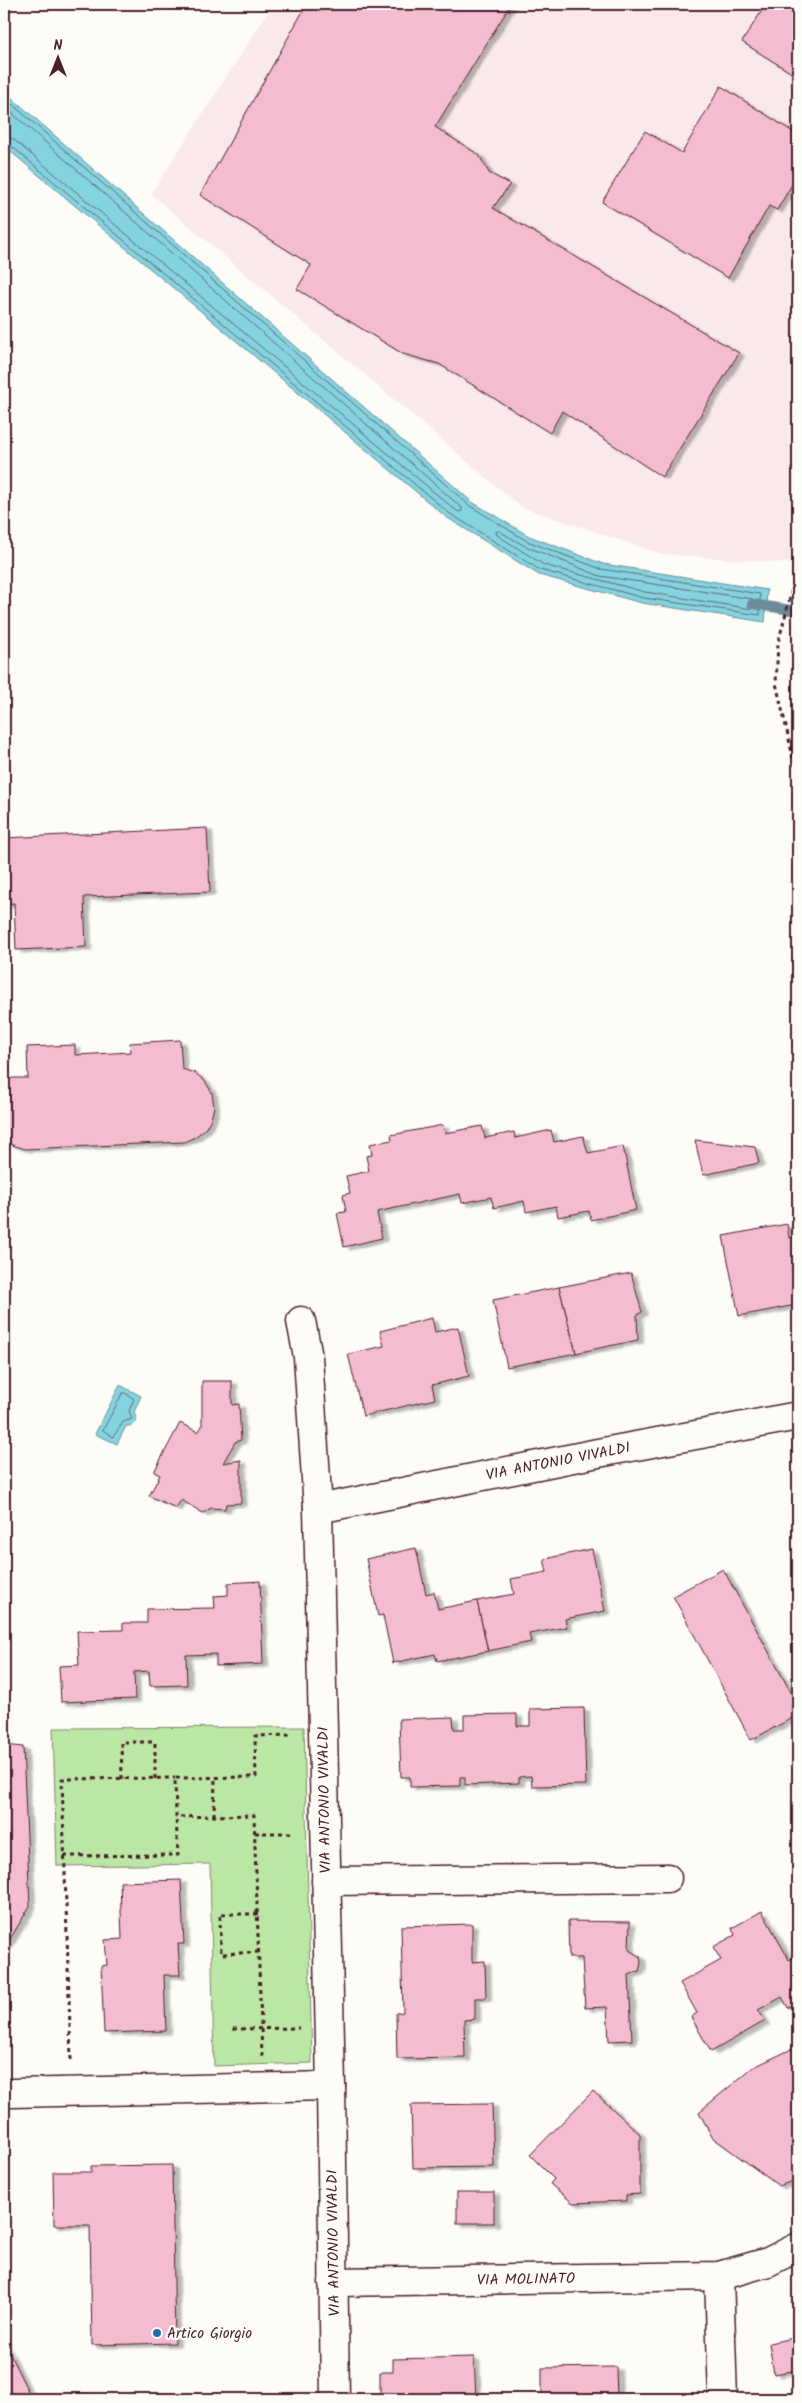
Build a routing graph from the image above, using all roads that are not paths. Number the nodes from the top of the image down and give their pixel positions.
1 (301, 1322) dead end
2 (798, 1416) edge
3 (318, 1509) junction
4 (667, 1878) dead end
5 (326, 1881) junction
6 (331, 2086) junction
7 (12, 2093) dead end
8 (798, 2247) edge
9 (719, 2276) junction
10 (333, 2282) junction
11 (335, 2399) edge
12 (723, 2399) edge

1 - 3 street, VIA ANTONIO VIVALDI
2 - 3 street, VIA ANTONIO VIVALDI
3 - 5 street, VIA ANTONIO VIVALDI
4 - 5 street, VIA ANTONIO VIVALDI
5 - 6 street, VIA ANTONIO VIVALDI
6 - 7 street
6 - 10 street, VIA ANTONIO VIVALDI
8 - 9 street, VIA MOLINATO
9 - 10 street, VIA MOLINATO
9 - 12 street
10 - 11 street, VIA ANTONIO VIVALDI

